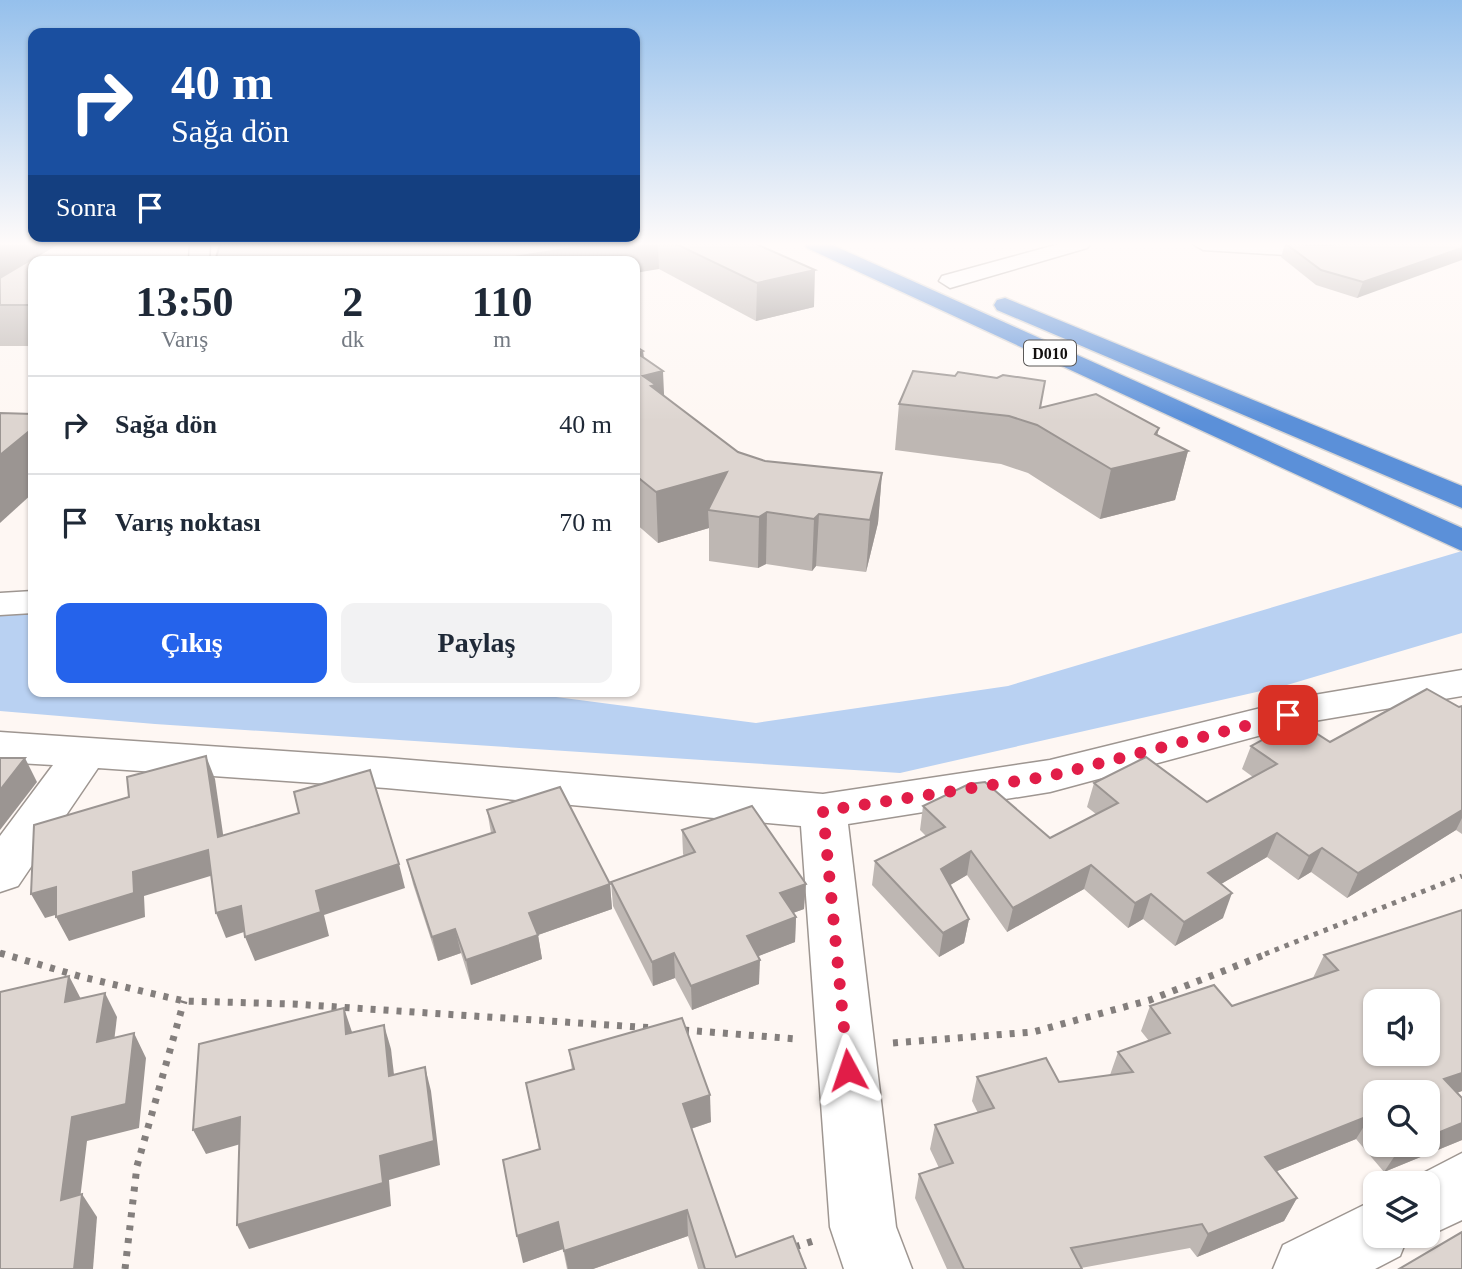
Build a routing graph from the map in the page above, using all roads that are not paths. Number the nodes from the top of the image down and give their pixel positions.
1 (942, 303) edge
2 (1002, 303) edge
3 (1462, 498) edge
4 (1462, 541) edge
5 (28, 602) edge
6 (0, 604) edge
7 (1462, 683) edge
8 (0, 747) edge
9 (85, 754) junction
10 (823, 811) junction
11 (0, 873) edge
12 (1462, 1185) edge
13 (1440, 1197) edge
14 (1363, 1239) edge
15 (871, 1248) edge
16 (1307, 1269) edge

1 - 4 highway, D010
2 - 3 highway, D010
5 - 6 street
7 - 10 street
8 - 9 street
9 - 10 street
9 - 11 street
10 - 15 street
12 - 13 street
14 - 16 street

